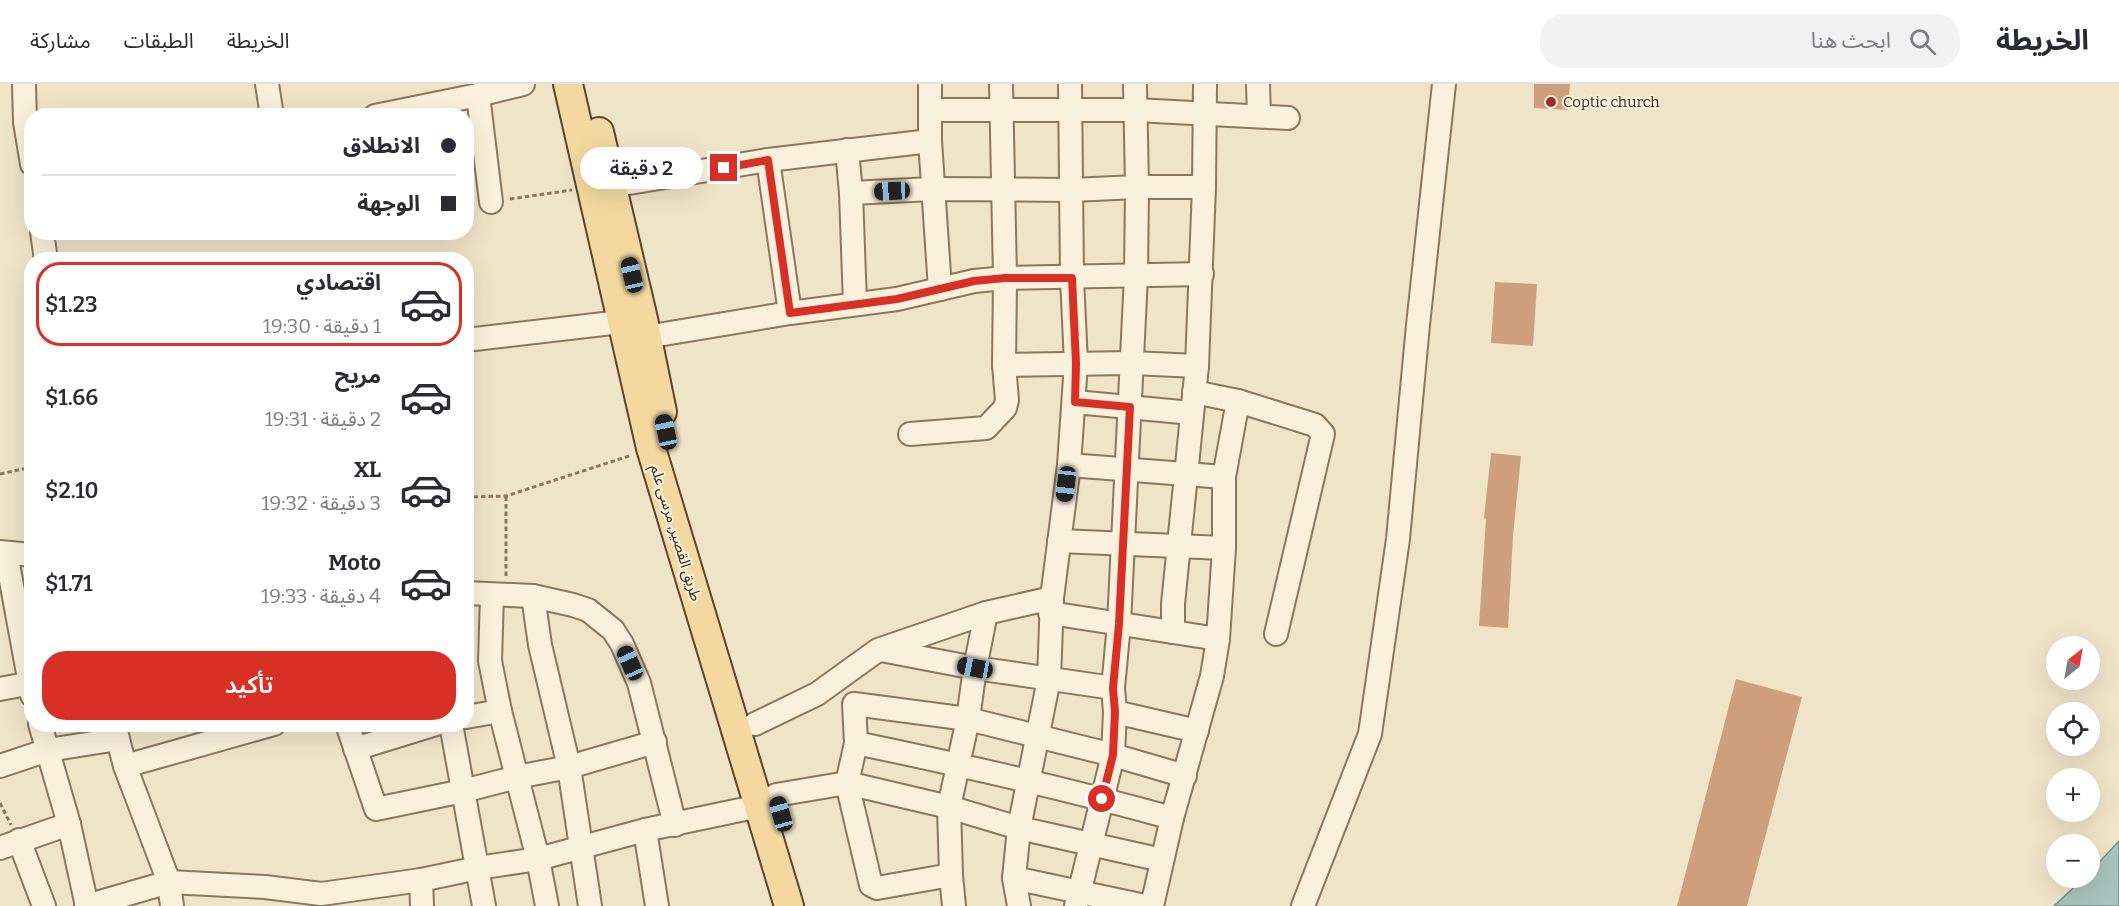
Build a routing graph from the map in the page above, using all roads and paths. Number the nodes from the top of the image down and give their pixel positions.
1 (24, 84) edge
2 (267, 84) edge
3 (523, 84) edge
4 (568, 84) edge
5 (588, 84) edge
6 (930, 84) edge
7 (1001, 84) edge
8 (1070, 84) edge
9 (1136, 84) edge
10 (1205, 84) edge
11 (1258, 84) edge
12 (1444, 84) edge
13 (478, 95) junction
14 (25, 108) edge
15 (271, 108) edge
16 (414, 108) edge
17 (930, 110) junction
18 (1070, 110) junction
19 (1136, 110) junction
20 (1001, 111) junction
21 (1205, 113) junction
22 (1259, 116) junction
23 (1288, 118) dead end
24 (930, 141) junction
25 (847, 150) junction
26 (768, 160) junction
27 (601, 186) junction
28 (1137, 187) junction
29 (1204, 187) junction
30 (1003, 188) junction
31 (932, 189) junction
32 (1072, 190) junction
33 (851, 193) junction
34 (491, 202) joint
35 (1202, 274) junction
36 (1136, 276) junction
37 (1005, 278) junction
38 (1072, 278) junction
39 (940, 289) junction
40 (855, 304) junction
41 (790, 313) junction
42 (637, 326) junction
43 (474, 339) edge
44 (1076, 363) junction
45 (1132, 363) junction
46 (1004, 365) junction
47 (1197, 366) junction
48 (1238, 401) junction
49 (1075, 402) junction
50 (1193, 402) junction
51 (1130, 407) junction
52 (910, 434) dead end
53 (651, 448) junction
54 (1069, 465) junction
55 (1126, 468) junction
56 (24, 469) edge
57 (0, 474) edge
58 (1186, 474) junction
59 (1224, 477) junction
60 (506, 496) junction
61 (474, 497) edge
62 (1059, 541) junction
63 (1122, 542) junction
64 (1179, 544) junction
65 (1224, 548) junction
66 (3, 553) edge
67 (24, 554) edge
68 (474, 593) edge
69 (499, 595) junction
70 (533, 596) junction
71 (1051, 606) junction
72 (986, 613) junction
73 (1119, 624) junction
74 (1173, 632) junction
75 (1276, 634) dead end
76 (1218, 639) junction
77 (878, 650) junction
78 (24, 658) edge
79 (975, 668) junction
80 (850, 672) junction
81 (1048, 679) junction
82 (24, 688) edge
83 (1113, 688) junction
84 (0, 689) edge
85 (854, 704) junction
86 (500, 711) junction
87 (1115, 712) junction
88 (474, 716) edge
89 (968, 719) junction
90 (754, 724) junction
91 (1197, 731) junction
92 (42, 732) edge
93 (116, 732) edge
94 (350, 732) edge
95 (410, 732) edge
96 (453, 732) edge
97 (208, 733) edge
98 (1038, 737) junction
99 (655, 742) junction
100 (855, 743) junction
101 (355, 749) junction
102 (48, 750) junction
103 (1113, 755) junction
104 (957, 764) junction
105 (0, 766) edge
106 (125, 766) junction
107 (569, 767) junction
108 (1185, 776) junction
109 (517, 777) junction
110 (1028, 782) junction
111 (848, 783) junction
112 (464, 791) junction
113 (1102, 799) junction
114 (767, 801) junction
115 (0, 803) edge
116 (949, 807) junction
117 (1172, 818) junction
118 (69, 824) junction
119 (675, 825) junction
120 (1018, 828) junction
121 (645, 830) junction
122 (1092, 843) junction
123 (10, 844) edge
124 (580, 847) junction
125 (538, 860) junction
126 (1162, 860) junction
127 (478, 868) junction
128 (951, 876) junction
129 (1014, 878) junction
130 (421, 880) junction
131 (168, 882) junction
132 (321, 894) junction
133 (371, 896) edge
134 (1077, 900) edge
135 (44, 906) edge
136 (87, 906) edge
137 (172, 906) edge
138 (288, 906) edge
139 (422, 906) edge
140 (484, 906) edge
141 (547, 906) edge
142 (590, 906) edge
143 (657, 906) edge
144 (789, 906) edge
145 (807, 906) edge
146 (954, 906) edge
147 (1019, 906) edge
148 (1145, 906) edge
149 (1152, 906) edge
150 (1303, 906) edge

1 - 14 street
2 - 15 street
3 - 13 street
4 - 27 main road, طريق القصير, مرسى علم
5 - 27 main road, طريق القصير, مرسى علم
6 - 17 street
7 - 20 street
8 - 18 street
9 - 19 street
10 - 21 street
11 - 22 street
12 - 150 street
13 - 16 street
13 - 34 street
17 - 20 street
17 - 24 street
18 - 19 street
18 - 20 street
18 - 32 street
19 - 21 street
19 - 28 street
20 - 30 street
21 - 22 street
21 - 29 street
22 - 23 street
24 - 25 street
24 - 31 street
25 - 26 street
25 - 33 street
26 - 27 street
26 - 41 street
27 - 34 path
27 - 42 main road, طريق القصير, مرسى علم
28 - 29 street
28 - 32 street
28 - 36 street
29 - 35 street
30 - 31 street
30 - 32 street
30 - 37 street
31 - 33 street
31 - 39 street
32 - 38 street
33 - 40 street
35 - 36 street
35 - 47 street
36 - 38 street
36 - 45 street
37 - 38 street
37 - 39 street
37 - 46 street
38 - 44 street
39 - 40 street
40 - 41 street
41 - 42 street
42 - 43 street
42 - 53 main road, طريق القصير, مرسى علم
42 - 90 main road, طريق القصير, مرسى علم
44 - 45 street
44 - 46 street
44 - 49 street
45 - 47 street
45 - 51 street
46 - 52 street
47 - 50 street
48 - 50 street
48 - 59 street
48 - 75 street
49 - 51 street
49 - 54 street
50 - 51 street
50 - 58 street
51 - 55 street
53 - 60 path
53 - 114 main road, طريق القصير, مرسى علم
54 - 55 street
54 - 62 street
55 - 58 street
55 - 63 street
56 - 57 path
58 - 59 street
58 - 64 street
59 - 65 street
60 - 61 path
60 - 69 path
62 - 63 street
62 - 71 street
63 - 64 street
63 - 73 street
64 - 65 street
64 - 74 street
65 - 76 street
66 - 67 street
66 - 78 street
68 - 69 street
69 - 70 street
69 - 86 street
70 - 99 street
70 - 107 street
71 - 72 street
71 - 73 street
71 - 81 street
72 - 77 street
72 - 79 street
73 - 74 street
73 - 83 street
74 - 76 street
76 - 91 street
77 - 79 street
77 - 80 street
79 - 81 street
79 - 89 street
80 - 85 street
80 - 90 street
81 - 83 street
81 - 98 street
82 - 84 street
83 - 87 street
85 - 89 street
85 - 100 street
86 - 88 street
86 - 109 street
87 - 91 street
87 - 103 street
89 - 98 street
89 - 104 street
90 - 114 main road, طريق القصير, مرسى علم
91 - 108 street
92 - 102 street
93 - 102 street
93 - 106 street
94 - 101 street
95 - 101 street
96 - 112 street
97 - 106 street
98 - 103 street
98 - 110 street
99 - 107 street
99 - 119 street
100 - 104 street
100 - 111 street
101 - 112 street
102 - 105 street
102 - 118 street
103 - 108 street
103 - 113 street
104 - 110 street
104 - 116 street
106 - 131 street
107 - 109 street
107 - 124 street
108 - 117 street
109 - 112 street
109 - 125 street
110 - 113 street
110 - 120 street
111 - 114 street
111 - 116 street
111 - 128 street
112 - 127 street
113 - 117 street
113 - 122 street
114 - 119 street
114 - 144 main road, طريق القصير, مرسى علم
114 - 145 main road, طريق القصير, مرسى علم
115 - 123 path
116 - 120 street
116 - 128 street
117 - 126 street
118 - 123 street
118 - 136 street
119 - 121 street
120 - 122 street
120 - 129 street
121 - 124 street
121 - 143 street
122 - 126 street
122 - 134 street
123 - 135 street
124 - 125 street
124 - 142 street
125 - 127 street
125 - 141 street
126 - 149 street
127 - 130 street
127 - 140 street
128 - 146 street
129 - 134 street
129 - 147 street
130 - 133 street
130 - 139 street
131 - 132 street
131 - 136 street
131 - 137 street
132 - 133 street
132 - 138 street
134 - 148 street

